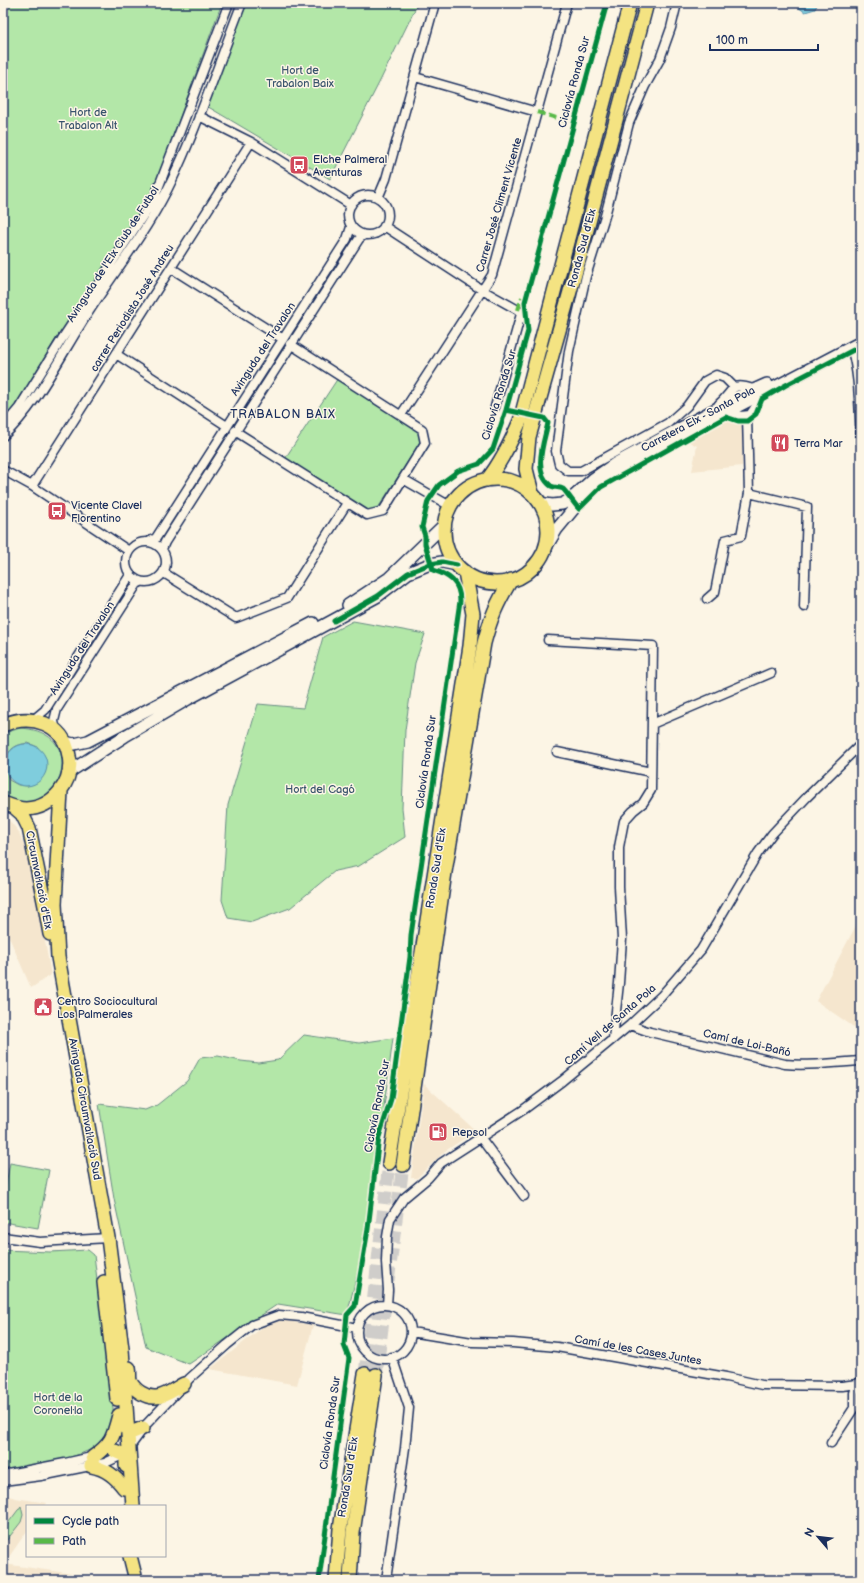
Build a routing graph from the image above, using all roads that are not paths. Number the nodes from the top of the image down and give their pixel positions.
1 (229, 3) edge
2 (242, 3) edge
3 (435, 3) edge
4 (568, 3) edge
5 (630, 3) edge
6 (647, 3) edge
7 (678, 3) edge
8 (415, 77) junction
9 (537, 112) junction
10 (198, 116) junction
11 (251, 142) junction
12 (378, 198) junction
13 (351, 205) junction
14 (384, 226) junction
15 (351, 227) junction
16 (364, 235) junction
17 (171, 268) junction
18 (482, 290) junction
19 (861, 335) edge
20 (283, 339) junction
21 (290, 344) junction
22 (856, 344) edge
23 (116, 354) junction
24 (734, 387) junction
25 (755, 393) junction
26 (495, 407) dead end
27 (729, 411) junction
28 (401, 415) junction
29 (747, 416) junction
30 (700, 417) junction
31 (227, 426) junction
32 (3, 427) edge
33 (235, 431) junction
34 (3, 436) edge
35 (861, 441) edge
36 (3, 470) edge
37 (403, 479) junction
38 (487, 480) junction
39 (32, 486) junction
40 (749, 493) junction
41 (536, 498) junction
42 (347, 503) junction
43 (450, 506) junction
44 (444, 525) junction
45 (150, 542) junction
46 (162, 549) junction
47 (545, 549) junction
48 (129, 550) junction
49 (461, 569) junction
50 (164, 573) junction
51 (130, 575) junction
52 (511, 580) junction
53 (141, 582) junction
54 (707, 598) dead end
55 (804, 607) dead end
56 (548, 640) dead end
57 (771, 674) dead end
58 (6, 720) edge
59 (33, 720) junction
60 (652, 724) junction
61 (60, 737) junction
62 (861, 744) edge
63 (557, 752) dead end
64 (69, 772) junction
65 (651, 772) junction
66 (61, 791) junction
67 (8, 805) edge
68 (56, 957) junction
69 (630, 1025) junction
70 (613, 1039) junction
71 (861, 1061) edge
72 (480, 1137) junction
73 (389, 1163) tunnel mouth
74 (403, 1165) tunnel mouth
75 (524, 1196) dead end
76 (3, 1237) edge
77 (104, 1238) junction
78 (387, 1305) junction
79 (357, 1328) junction
80 (411, 1332) junction
81 (120, 1334) junction
82 (392, 1357) junction
83 (114, 1377) junction
84 (859, 1383) edge
85 (184, 1384) junction
86 (118, 1415) junction
87 (143, 1428) joint
88 (830, 1443) dead end
89 (123, 1445) junction
90 (92, 1462) junction
91 (3, 1475) edge
92 (3, 1481) edge
93 (124, 1488) junction
94 (126, 1505) edge
95 (129, 1505) edge
96 (133, 1505) edge
97 (136, 1557) edge
98 (136, 1580) edge
99 (143, 1580) edge
100 (336, 1580) edge
101 (350, 1580) edge
102 (386, 1580) edge

1 - 32 street, Avinguda de l'Elx Club de Futbol
2 - 10 street, Avinguda de l'Elx Club de Futbol
3 - 8 street
4 - 9 street, Carrer José Climent Vicente
5 - 38 main road, Ronda Sud d'Elx
6 - 41 main road, Ronda Sud d'Elx
7 - 24 street
8 - 9 street
8 - 12 street
9 - 18 street, Carrer José Climent Vicente
10 - 11 street
10 - 34 street, Avinguda de l'Elx Club de Futbol
11 - 13 street
11 - 17 street, carrer Periodista José Andreu
12 - 13 street
12 - 14 street
13 - 15 street
14 - 16 street
14 - 18 street
15 - 16 street
15 - 20 street, Avinguda del Travalon
16 - 21 street, Avinguda del Travalon
17 - 20 street
17 - 23 street, carrer Periodista José Andreu
18 - 26 street
18 - 28 street, Carrer José Climent Vicente
19 - 25 main road, Carretera Elx - Santa Pola
20 - 31 street, Avinguda del Travalon
21 - 28 street
21 - 33 street, Avinguda del Travalon
22 - 25 main road, Carretera Elx - Santa Pola
22 - 35 street
23 - 31 street
23 - 39 street, carrer Periodista José Andreu
24 - 25 street
24 - 30 street
25 - 27 main road, Carretera Elx - Santa Pola
25 - 29 street
25 - 30 main road, Carretera Elx - Santa Pola
27 - 29 street
27 - 47 main road, Carretera Elx - Santa Pola
28 - 37 street
29 - 40 street
30 - 41 main road, Carretera Elx - Santa Pola
31 - 45 street, Avinguda del Travalon
33 - 42 street
33 - 46 street, Avinguda del Travalon
36 - 39 street
37 - 42 street
37 - 43 street
38 - 41 main road
38 - 43 main road
39 - 48 street
40 - 54 street
40 - 55 street
41 - 47 main road
42 - 50 street
43 - 44 main road
44 - 49 main road
44 - 61 main road
45 - 46 street
45 - 48 street
46 - 50 street
47 - 52 main road
48 - 51 street
49 - 52 main road
49 - 64 main road
49 - 73 main road, Ronda Sud d'Elx
50 - 53 street
51 - 53 street
51 - 59 street, Avinguda del Travalon
52 - 74 main road, Ronda Sud d'Elx
53 - 61 street, Avinguda del Travalon
56 - 60 street
57 - 60 street
58 - 59 main road
59 - 61 main road
60 - 65 street
61 - 64 main road
62 - 69 street, Camí Vell de Santa Pola
63 - 65 street
64 - 66 main road
65 - 70 street
66 - 67 main road
66 - 68 main road
67 - 68 main road, Circumval·lació d'Elx
68 - 77 main road, Avinguda Circumval·lació Sud
69 - 70 street, Camí Vell de Santa Pola
69 - 71 street, Camí de Loi-Bañó
70 - 72 street, Camí Vell de Santa Pola
72 - 75 street
72 - 78 street, Camí Vell de Santa Pola
76 - 77 street
77 - 81 main road, Avinguda Circumval·lació Sud
77 - 83 main road, Avinguda Circumval·lació Sud
78 - 79 street
78 - 80 street
79 - 82 street
79 - 85 street
80 - 82 street
80 - 84 street, Camí de les Cases Juntes
81 - 85 main road
81 - 89 main road, Avinguda Circumval·lació Sud
82 - 102 street
83 - 86 main road, Avinguda Circumval·lació Sud
83 - 89 main road
84 - 88 street
85 - 87 street
86 - 89 main road, Avinguda Circumval·lació Sud
86 - 90 main road
87 - 89 main road
89 - 90 street
89 - 93 main road, Avinguda Circumval·lació Sud
89 - 95 main road
89 - 96 main road, Avinguda Circumval·lació Sud
90 - 91 street
90 - 92 street
90 - 93 main road
93 - 94 main road, Avinguda Circumval·lació Sud
97 - 98 main road
97 - 99 main road
100 - 101 main road, Ronda Sud d'Elx

